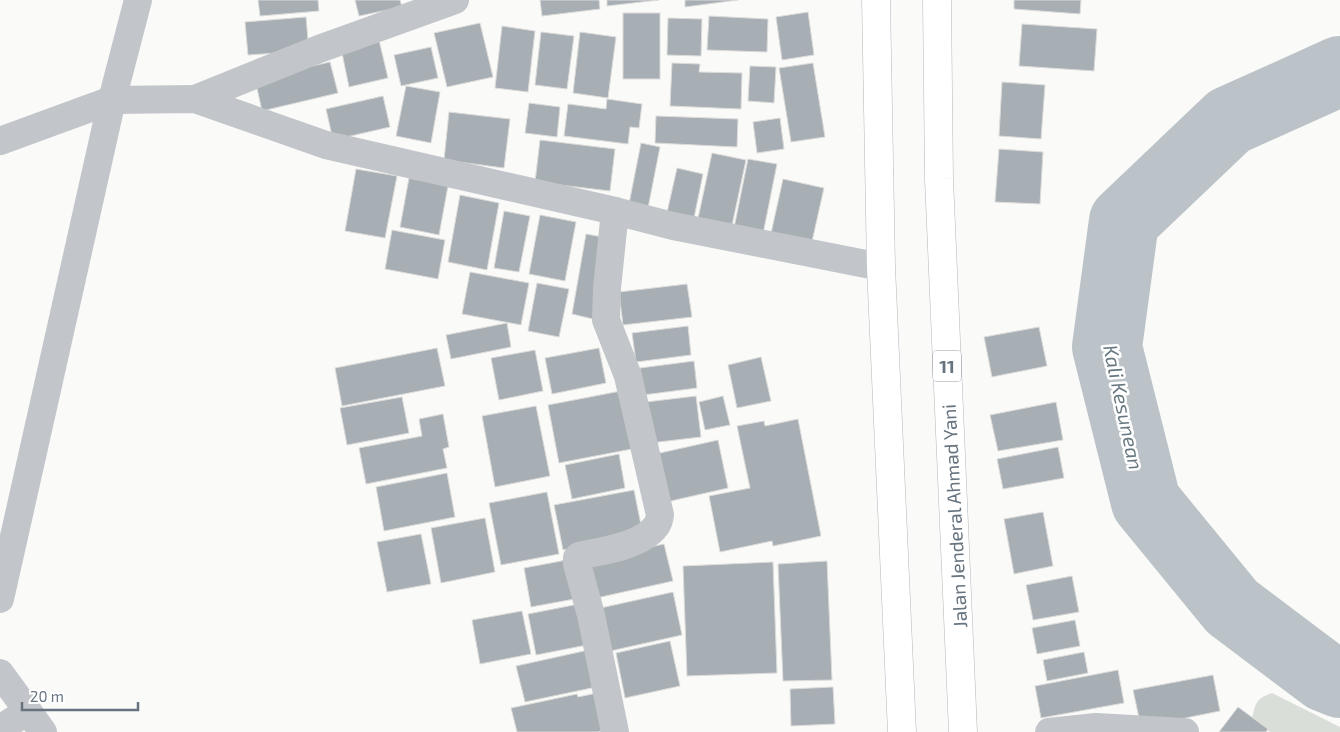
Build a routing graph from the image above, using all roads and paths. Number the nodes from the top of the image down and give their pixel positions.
1 (138, 0) edge
2 (455, 0) edge
3 (876, 0) edge
4 (938, 0) edge
5 (195, 99) junction
6 (112, 100) junction
7 (0, 141) edge
8 (615, 211) junction
9 (881, 267) junction
10 (0, 599) edge
11 (0, 673) edge
12 (36, 721) edge
13 (0, 729) edge
14 (615, 732) edge
15 (902, 732) edge
16 (963, 732) edge
17 (1050, 732) edge
18 (1185, 732) edge

1 - 6 street
2 - 5 street
3 - 9 highway
4 - 16 highway, Jalan Jenderal Ahmad Yani / 11
5 - 6 street
5 - 8 street
6 - 7 street
6 - 10 street
8 - 9 street
8 - 14 street
9 - 15 highway
11 - 12 street
12 - 13 street
17 - 18 street

